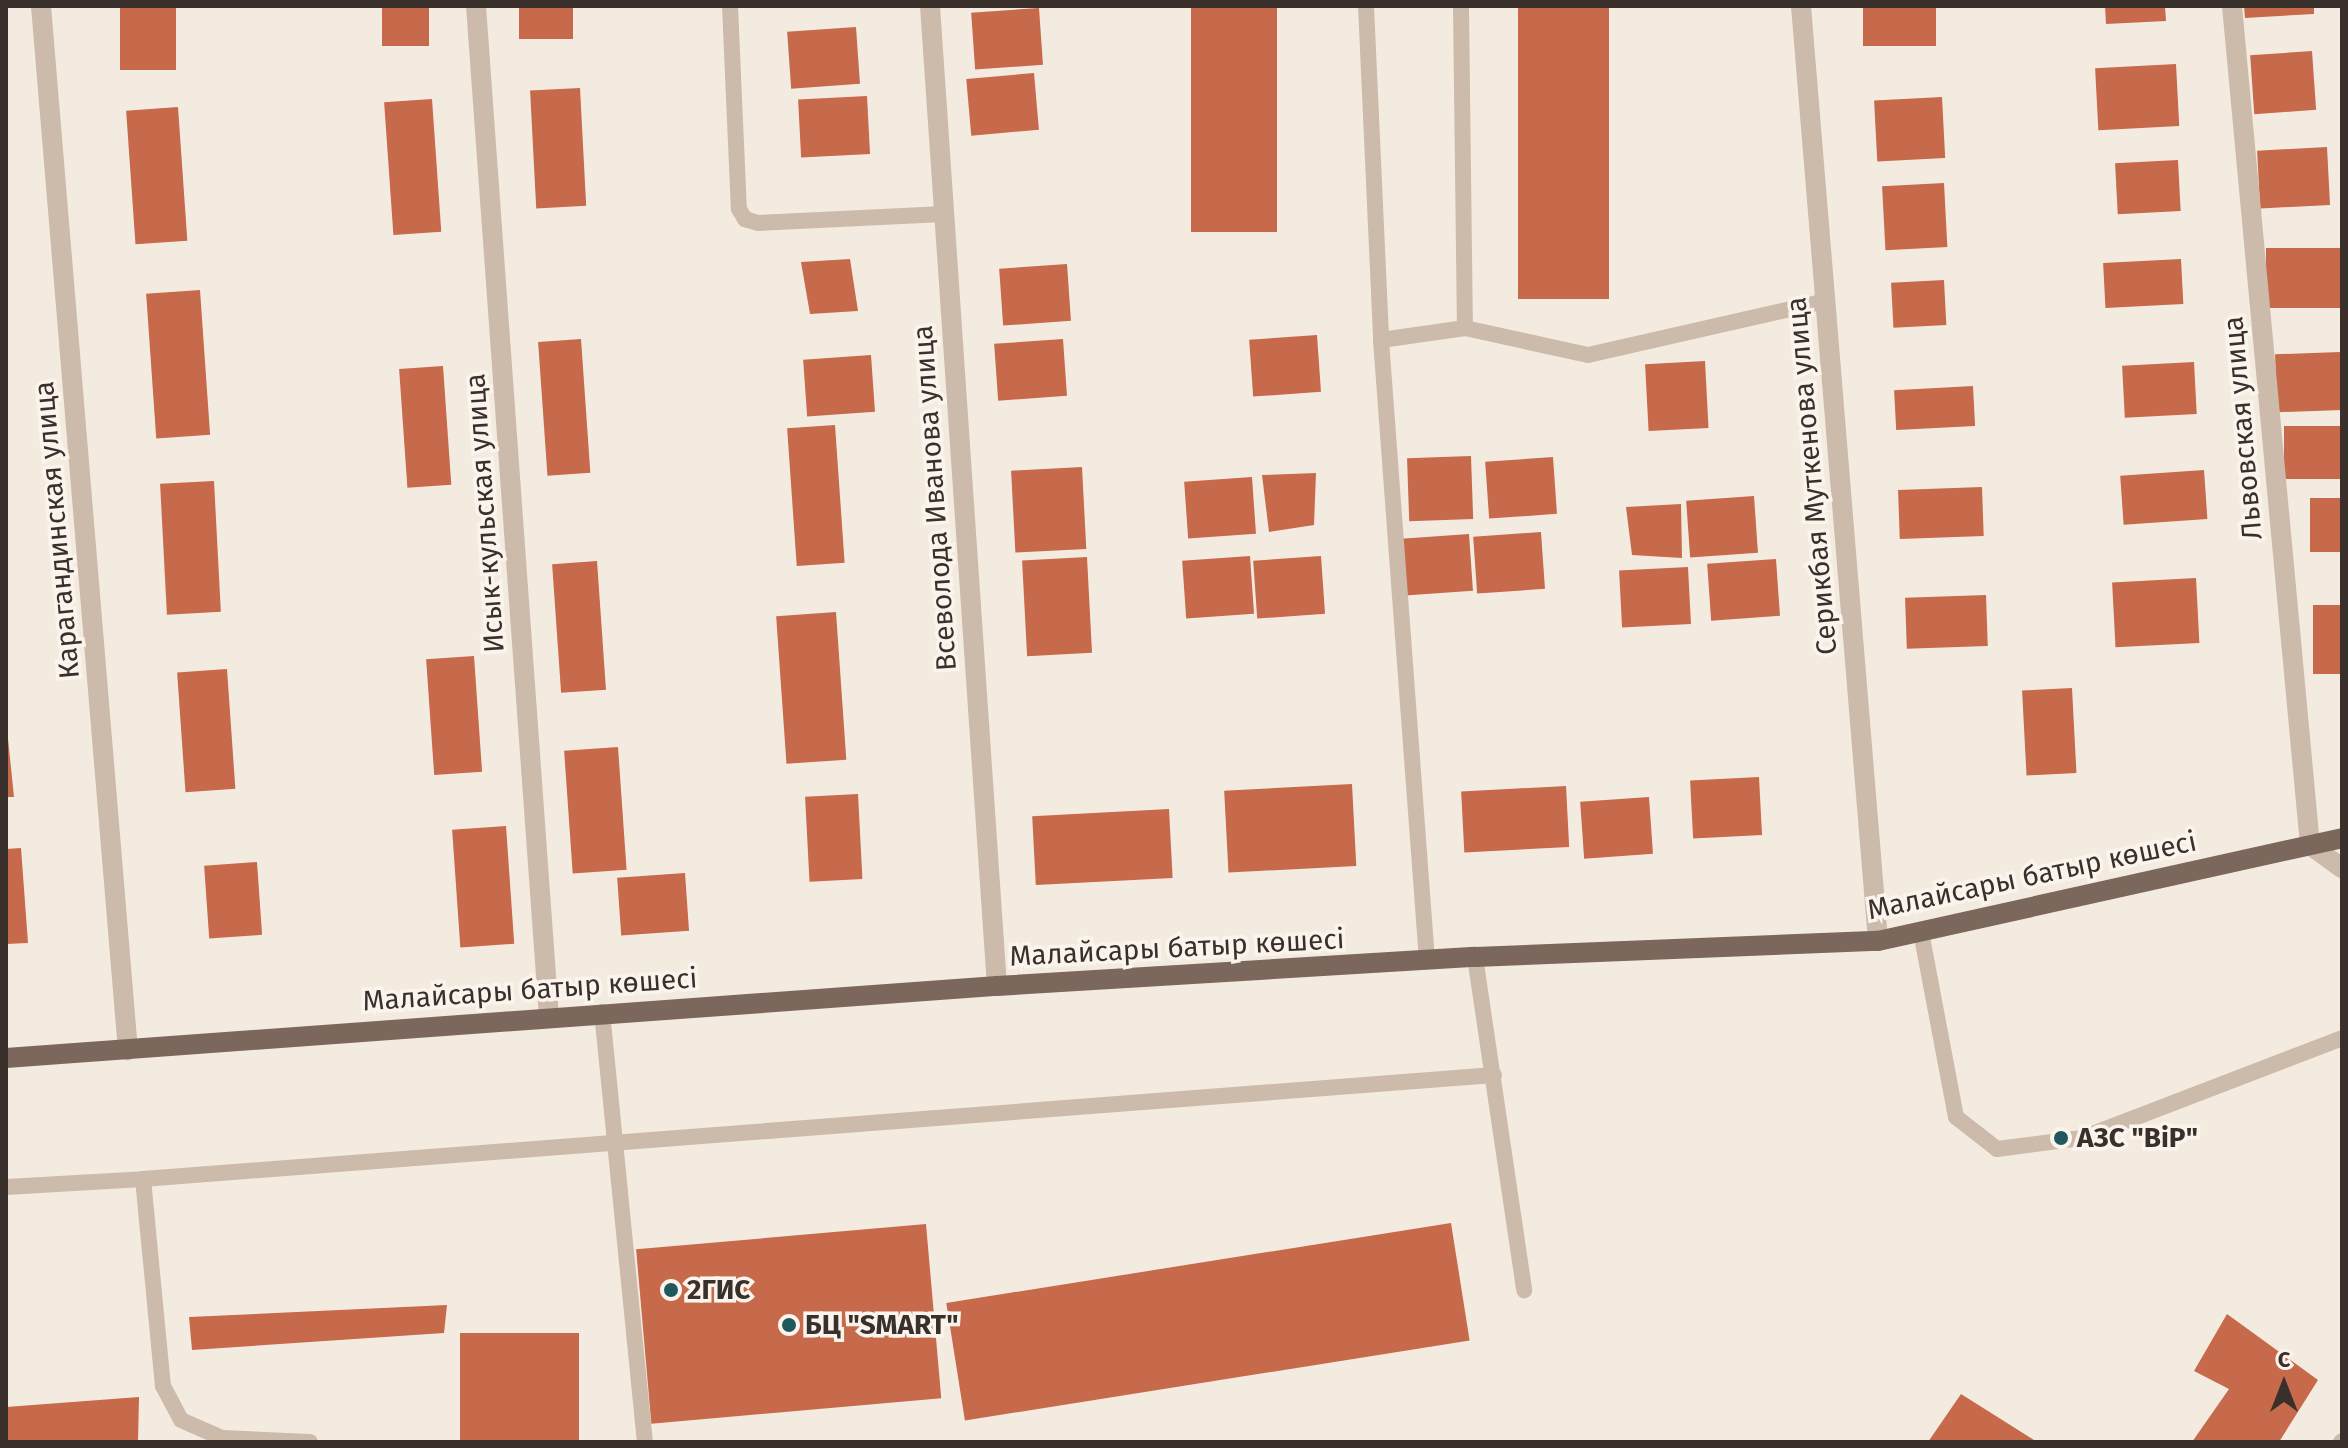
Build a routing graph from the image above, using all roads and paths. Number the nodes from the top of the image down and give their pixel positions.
1 (41, 6) edge
2 (476, 6) edge
3 (730, 6) edge
4 (930, 6) edge
5 (1366, 6) edge
6 (1461, 6) edge
7 (1801, 6) edge
8 (2232, 6) edge
9 (944, 214) junction
10 (1826, 301) junction
11 (1465, 328) junction
12 (1381, 340) junction
13 (2342, 838) edge
14 (2310, 845) junction
15 (2342, 868) edge
16 (1921, 932) junction
17 (1878, 941) junction
18 (1475, 957) junction
19 (1427, 961) junction
20 (997, 986) junction
21 (602, 1012) junction
22 (549, 1016) junction
23 (2342, 1038) edge
24 (128, 1050) junction
25 (6, 1058) edge
26 (1494, 1075) junction
27 (614, 1142) junction
28 (143, 1179) junction
29 (6, 1187) edge
30 (1524, 1290) dead end
31 (310, 1442) edge
32 (645, 1442) edge

1 - 24 street, Карагандинская улица
2 - 22 street, Исык-кульская улица
3 - 9 lane
4 - 9 street, Всеволода Иванова улица
5 - 12 lane
6 - 11 lane
7 - 10 street, Серикбая Муткенова улица
8 - 14 street, Львовская улица
9 - 20 street, Всеволода Иванова улица
10 - 11 lane
10 - 17 street, Серикбая Муткенова улица
11 - 12 lane
12 - 19 lane
13 - 14 main road, Малайсары батыр көшесі
14 - 15 street
14 - 16 main road, Малайсары батыр көшесі
16 - 17 main road, Малайсары батыр көшесі
16 - 23 lane
17 - 18 main road, Малайсары батыр көшесі
18 - 19 main road, Малайсары батыр көшесі
18 - 26 lane
19 - 20 main road, Малайсары батыр көшесі
20 - 21 main road, Малайсары батыр көшесі
21 - 22 main road, Малайсары батыр көшесі
21 - 27 lane
22 - 24 main road, Малайсары батыр көшесі
24 - 25 main road, Малайсары батыр көшесі
26 - 27 lane
26 - 30 lane
27 - 28 lane
27 - 32 lane
28 - 29 lane
28 - 31 lane

